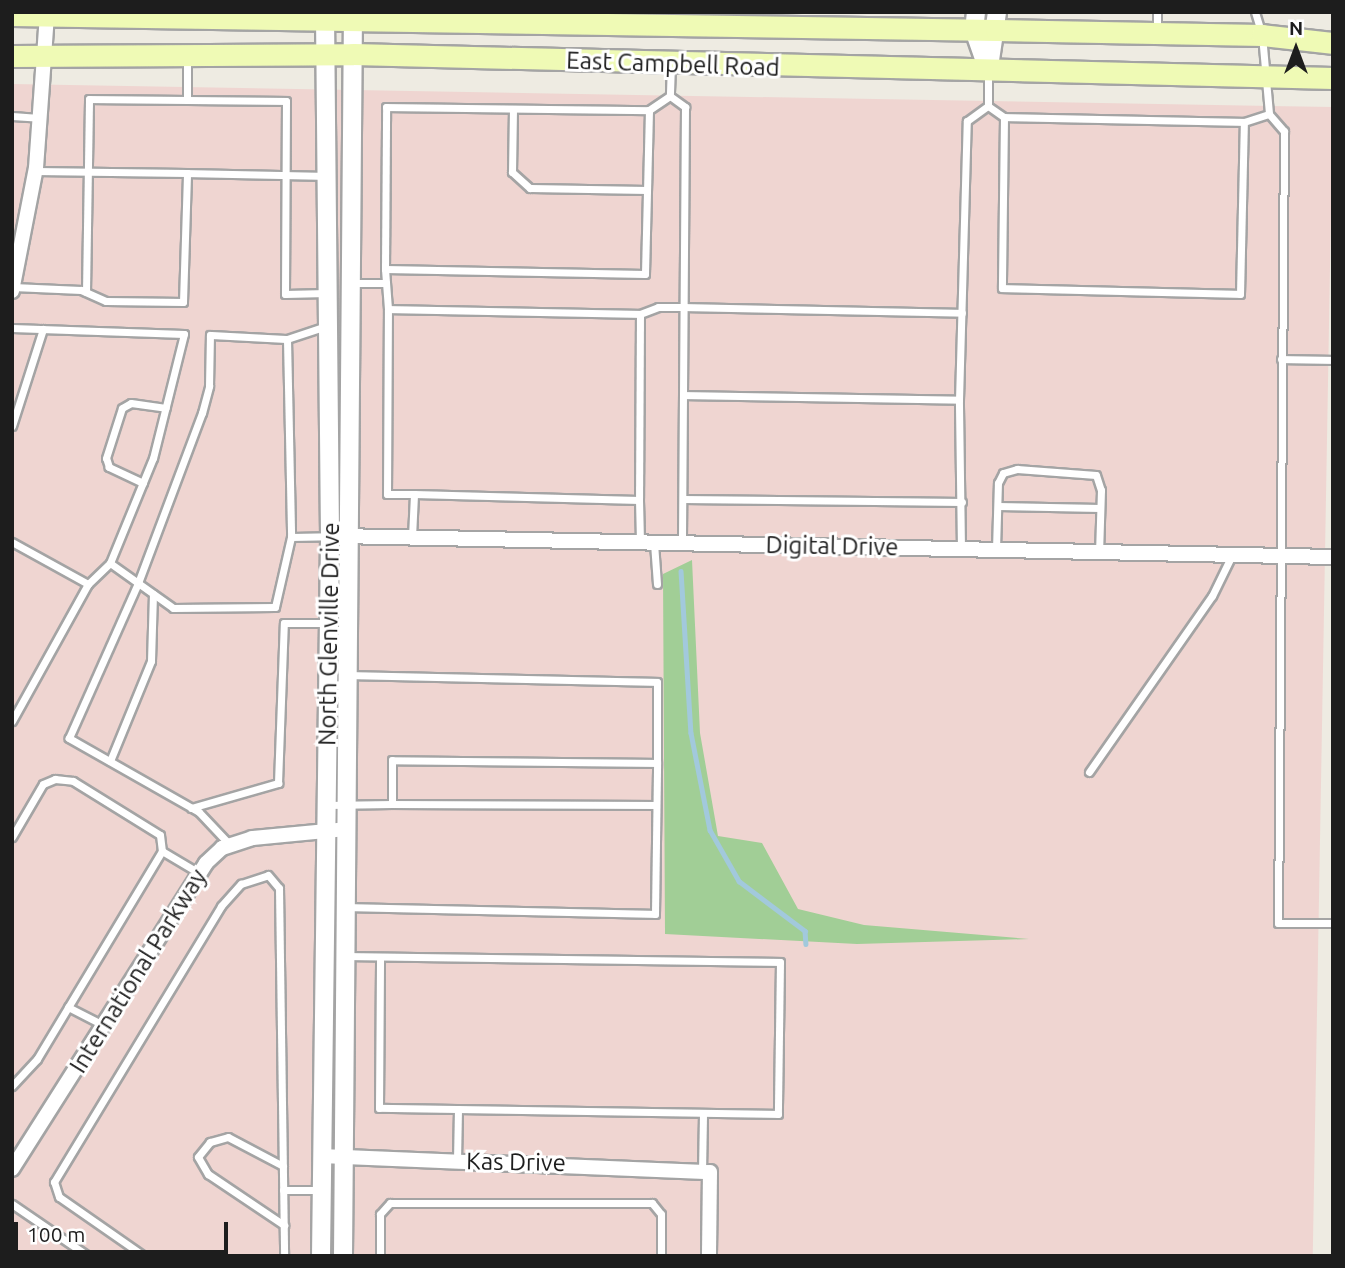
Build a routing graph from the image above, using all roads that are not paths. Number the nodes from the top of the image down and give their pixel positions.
1 (1255, 12) edge
2 (12, 15) edge
3 (325, 15) edge
4 (47, 16) junction
5 (353, 16) edge
6 (509, 18) edge
7 (690, 19) edge
8 (975, 21) edge
9 (996, 21) edge
10 (1157, 23) edge
11 (1262, 36) junction
12 (1333, 43) edge
13 (353, 54) junction
14 (325, 55) junction
15 (12, 56) edge
16 (47, 56) junction
17 (187, 56) junction
18 (671, 64) junction
19 (988, 70) junction
20 (1266, 75) junction
21 (1333, 78) edge
22 (670, 96) junction
23 (187, 100) junction
24 (988, 106) junction
25 (513, 108) junction
26 (649, 110) junction
27 (1269, 114) junction
28 (12, 116) edge
29 (1004, 117) junction
30 (41, 118) junction
31 (1244, 122) junction
32 (35, 170) junction
33 (88, 172) junction
34 (187, 173) junction
35 (286, 175) junction
36 (328, 176) junction
37 (646, 190) junction
38 (17, 255) edge
39 (385, 270) junction
40 (352, 283) junction
41 (386, 283) junction
42 (13, 289) edge
43 (86, 292) junction
44 (327, 293) junction
45 (685, 307) junction
46 (388, 309) junction
47 (962, 313) junction
48 (640, 314) junction
49 (327, 326) junction
50 (12, 328) edge
51 (43, 330) junction
52 (286, 339) junction
53 (1281, 359) junction
54 (1333, 360) edge
55 (684, 396) junction
56 (959, 400) junction
57 (166, 408) junction
58 (12, 426) edge
59 (143, 482) junction
60 (414, 494) junction
61 (682, 499) junction
62 (639, 500) junction
63 (962, 502) junction
64 (998, 506) junction
65 (1100, 508) junction
66 (330, 536) junction
67 (349, 536) junction
68 (290, 537) junction
69 (412, 538) junction
70 (12, 542) edge
71 (647, 542) junction
72 (682, 543) junction
73 (961, 549) junction
74 (996, 550) junction
75 (1099, 552) junction
76 (1233, 554) junction
77 (1278, 555) junction
78 (1333, 557) edge
79 (110, 562) junction
80 (138, 583) junction
81 (88, 584) junction
82 (657, 584) dead end
83 (153, 594) junction
84 (275, 607) junction
85 (284, 623) junction
86 (329, 623) junction
87 (348, 675) junction
88 (12, 721) edge
89 (110, 761) junction
90 (657, 762) junction
91 (1088, 772) dead end
92 (391, 804) junction
93 (327, 805) junction
94 (347, 805) junction
95 (656, 805) junction
96 (191, 808) junction
97 (347, 828) junction
98 (326, 830) junction
99 (12, 836) edge
100 (231, 846) junction
101 (162, 850) junction
102 (199, 873) junction
103 (346, 907) junction
104 (1333, 923) edge
105 (346, 956) junction
106 (380, 957) junction
107 (68, 1007) junction
108 (105, 1026) junction
109 (12, 1086) edge
110 (458, 1109) junction
111 (703, 1113) junction
112 (322, 1156) junction
113 (344, 1158) junction
114 (457, 1161) junction
115 (283, 1166) junction
116 (12, 1169) edge
117 (706, 1172) junction
118 (283, 1190) junction
119 (321, 1190) junction
120 (12, 1204) edge
121 (284, 1224) junction
122 (88, 1256) edge
123 (144, 1256) edge
124 (284, 1256) edge
125 (321, 1256) edge
126 (343, 1256) edge
127 (380, 1256) edge
128 (661, 1256) edge
129 (709, 1256) edge

1 - 11 lane
2 - 4 main road, East Campbell Road
3 - 4 main road, East Campbell Road
3 - 5 main road, East Campbell Road
3 - 14 street, North Glenville Drive
4 - 16 street
5 - 6 main road, East Campbell Road
5 - 13 street, North Glenville Drive
6 - 7 main road, East Campbell Road
7 - 8 main road, East Campbell Road
8 - 9 main road, East Campbell Road
8 - 19 street
9 - 10 main road, East Campbell Road
9 - 19 street
10 - 11 main road, East Campbell Road
11 - 12 main road, East Campbell Road
11 - 20 lane
13 - 14 main road, East Campbell Road
13 - 18 main road, East Campbell Road
13 - 40 street, North Glenville Drive
14 - 17 main road, East Campbell Road
14 - 36 street, North Glenville Drive
15 - 16 main road, East Campbell Road
16 - 17 main road, East Campbell Road
16 - 30 street
17 - 23 lane
18 - 19 main road, East Campbell Road
18 - 22 lane
19 - 20 main road, East Campbell Road
19 - 24 lane
20 - 21 main road, East Campbell Road
20 - 27 lane
22 - 26 lane
22 - 45 lane
23 - 33 lane
23 - 35 lane
24 - 29 lane
24 - 47 lane
25 - 26 lane
25 - 37 lane
25 - 39 lane
26 - 37 lane
27 - 31 lane
27 - 53 lane
28 - 30 lane
29 - 31 lane
29 - 31 lane
30 - 32 street
32 - 33 lane
32 - 38 street
33 - 34 lane
33 - 43 lane
34 - 35 lane
34 - 43 lane
35 - 36 lane
35 - 44 lane
36 - 44 street, North Glenville Drive
37 - 39 lane
38 - 42 street
39 - 41 lane
40 - 41 lane
40 - 44 street
40 - 67 street, North Glenville Drive
41 - 46 lane
42 - 43 lane
44 - 49 street, North Glenville Drive
45 - 47 lane
45 - 48 lane
45 - 55 lane
46 - 48 lane
46 - 60 lane
47 - 56 lane
48 - 62 lane
49 - 52 lane
49 - 66 street, North Glenville Drive
50 - 51 lane
51 - 57 lane
51 - 58 lane
52 - 68 lane
52 - 80 lane
53 - 54 lane
53 - 77 lane
55 - 56 lane
55 - 61 lane
56 - 63 lane
57 - 59 lane
57 - 59 lane
59 - 79 lane
60 - 62 lane
60 - 69 lane
61 - 63 lane
61 - 72 lane
62 - 71 lane
63 - 73 lane
64 - 65 lane
64 - 65 lane
64 - 74 lane
65 - 75 lane
66 - 67 street, Digital Drive
66 - 68 lane
66 - 86 street, North Glenville Drive
67 - 69 street, Digital Drive
67 - 87 street, North Glenville Drive
68 - 84 lane
69 - 71 street, Digital Drive
70 - 81 lane
71 - 72 street, Digital Drive
71 - 82 lane
72 - 73 street, Digital Drive
73 - 74 street, Digital Drive
74 - 75 street, Digital Drive
75 - 76 street, Digital Drive
76 - 77 street, Digital Drive
76 - 91 lane
77 - 78 street, Digital Drive
77 - 104 lane
79 - 80 lane
79 - 81 lane
80 - 83 lane
80 - 89 lane
81 - 88 lane
83 - 84 lane
83 - 89 lane
84 - 85 lane
85 - 86 lane
85 - 96 lane
86 - 93 street, North Glenville Drive
87 - 90 lane
87 - 94 street, North Glenville Drive
89 - 96 lane
90 - 92 lane
90 - 95 lane
92 - 94 lane
92 - 95 lane
93 - 94 lane
93 - 98 street, North Glenville Drive
94 - 97 street, North Glenville Drive
95 - 103 lane
96 - 100 lane
97 - 98 street, International Parkway
97 - 103 street, North Glenville Drive
98 - 100 street, International Parkway
98 - 112 street, North Glenville Drive
99 - 101 lane
100 - 102 street, International Parkway
101 - 102 lane
101 - 107 lane
102 - 108 street, International Parkway
103 - 105 street, North Glenville Drive
105 - 106 lane
105 - 113 street, North Glenville Drive
106 - 110 lane
106 - 111 lane
107 - 108 lane
107 - 109 lane
108 - 116 street, International Parkway
110 - 111 lane
110 - 114 lane
111 - 117 lane
112 - 113 street, Kas Drive
112 - 119 street, North Glenville Drive
113 - 114 street, Kas Drive
113 - 126 street, North Glenville Drive
114 - 117 street, Kas Drive
115 - 118 lane
115 - 121 lane
115 - 123 lane
117 - 129 street
118 - 119 lane
118 - 121 lane
119 - 125 street, North Glenville Drive
120 - 122 lane
121 - 124 lane
127 - 128 lane

